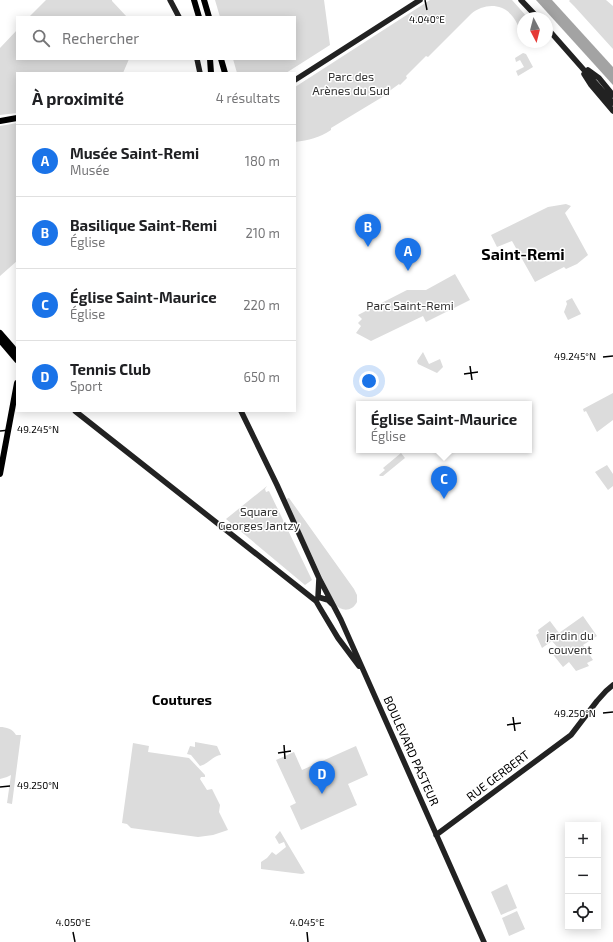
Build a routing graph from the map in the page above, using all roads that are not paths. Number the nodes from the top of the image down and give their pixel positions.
1 (170, 0) edge
2 (194, 0) edge
3 (204, 0) edge
4 (420, 0) edge
5 (521, 0) edge
6 (532, 12) edge
7 (178, 16) edge
8 (199, 16) edge
9 (209, 16) edge
10 (553, 35) edge
11 (197, 60) edge
12 (210, 60) edge
13 (221, 60) edge
14 (576, 61) junction
15 (200, 72) edge
16 (211, 72) edge
17 (224, 72) edge
18 (296, 79) edge
19 (613, 95) edge
20 (613, 103) edge
21 (613, 111) edge
22 (16, 118) edge
23 (0, 121) edge
24 (0, 333) edge
25 (0, 340) edge
26 (16, 354) edge
27 (16, 359) edge
28 (16, 386) edge
29 (76, 412) edge
30 (241, 412) edge
31 (0, 474) edge
32 (319, 578) junction
33 (317, 599) junction
34 (333, 605) junction
35 (366, 676) junction
36 (613, 685) edge
37 (436, 835) junction
38 (484, 942) edge

1 - 7 main road
2 - 8 main road
3 - 9 main road
4 - 18 main road
5 - 6 main road
10 - 14 main road
11 - 15 main road
12 - 16 main road
13 - 17 main road
14 - 19 main road
14 - 20 main road
14 - 21 main road
22 - 23 main road
24 - 26 main road
25 - 27 main road
28 - 31 main road
29 - 33 main road
30 - 32 main road, BOULEVARD PASTEUR
32 - 33 main road
32 - 34 main road, BOULEVARD PASTEUR
33 - 34 main road
33 - 35 main road, BOULEVARD PASTEUR
34 - 35 main road, BOULEVARD PASTEUR
35 - 37 main road, BOULEVARD PASTEUR
36 - 37 main road, RUE GERBERT
37 - 38 main road, BOULEVARD PASTEUR

